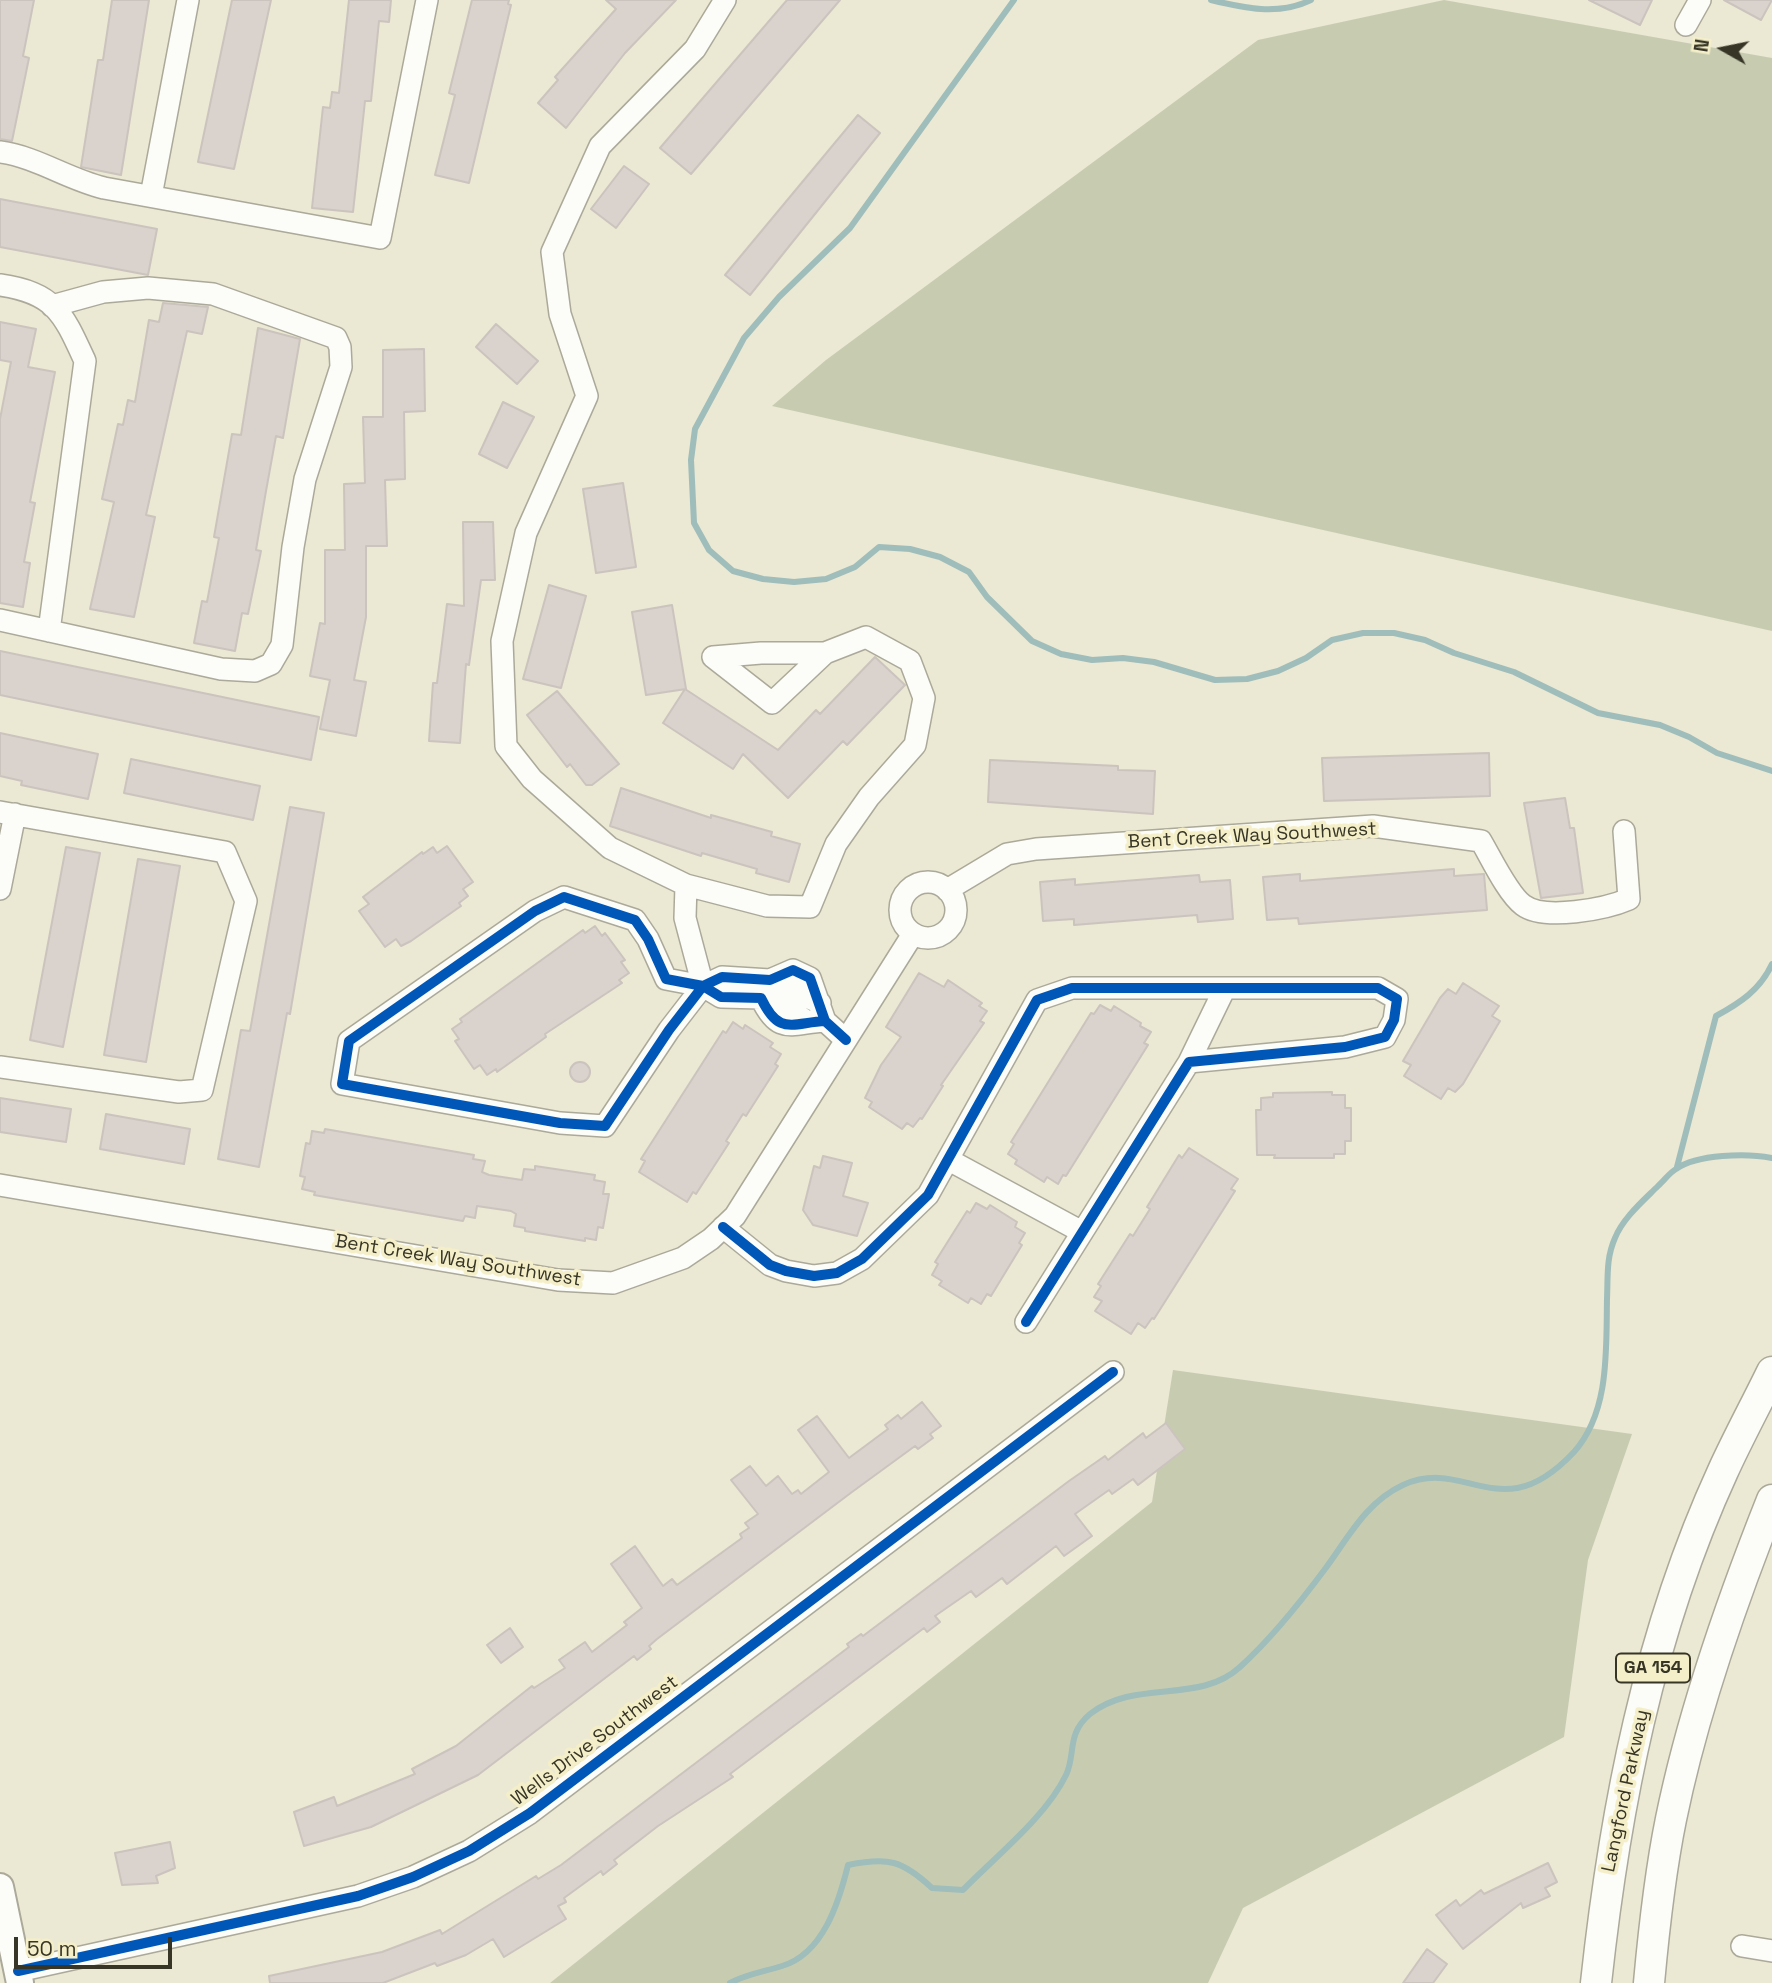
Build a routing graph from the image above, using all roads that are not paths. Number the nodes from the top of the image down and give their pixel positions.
1 (188, 0) edge
2 (427, 0) edge
3 (725, 0) edge
4 (1700, 0) edge
5 (1685, 25) dead end
6 (0, 152) edge
7 (151, 196) junction
8 (0, 285) edge
9 (52, 306) junction
10 (0, 620) edge
11 (49, 631) junction
12 (825, 653) dead end
13 (8, 813) edge
14 (1623, 831) dead end
15 (687, 886) junction
16 (0, 889) edge
17 (947, 890) junction
18 (914, 934) junction
19 (703, 986) junction
20 (764, 986) junction
21 (1225, 988) junction
22 (818, 1015) junction
23 (846, 1040) junction
24 (1189, 1062) junction
25 (0, 1067) edge
26 (949, 1160) junction
27 (0, 1185) edge
28 (723, 1227) junction
29 (1082, 1232) junction
30 (1026, 1322) dead end
31 (1112, 1372) dead end
32 (1772, 1372) edge
33 (1772, 1500) edge
34 (0, 1887) edge
35 (1742, 1946) dead end
36 (1772, 1951) edge
37 (19, 1977) edge
38 (1596, 1983) edge
39 (1649, 1983) edge

1 - 7 street
2 - 7 street
3 - 15 street
4 - 5 street
6 - 7 street
8 - 9 street
9 - 11 street
9 - 11 street
10 - 11 street
12 - 15 street
13 - 16 street
13 - 25 street
14 - 17 street, Bent Creek Way Southwest
15 - 19 street
17 - 18 street
17 - 18 street
18 - 23 street, Bent Creek Way Southwest
19 - 19 street
19 - 20 street
20 - 22 street
20 - 22 street
21 - 24 street
21 - 24 street
21 - 26 street
22 - 23 street
23 - 28 street, Bent Creek Way Southwest
24 - 29 street
26 - 28 street
26 - 29 street
27 - 28 street, Bent Creek Way Southwest
29 - 30 street
31 - 37 street, Wells Drive Southwest
32 - 38 highway, Langford Parkway / GA 154
33 - 39 highway, GA 154
34 - 37 main road
35 - 36 street

